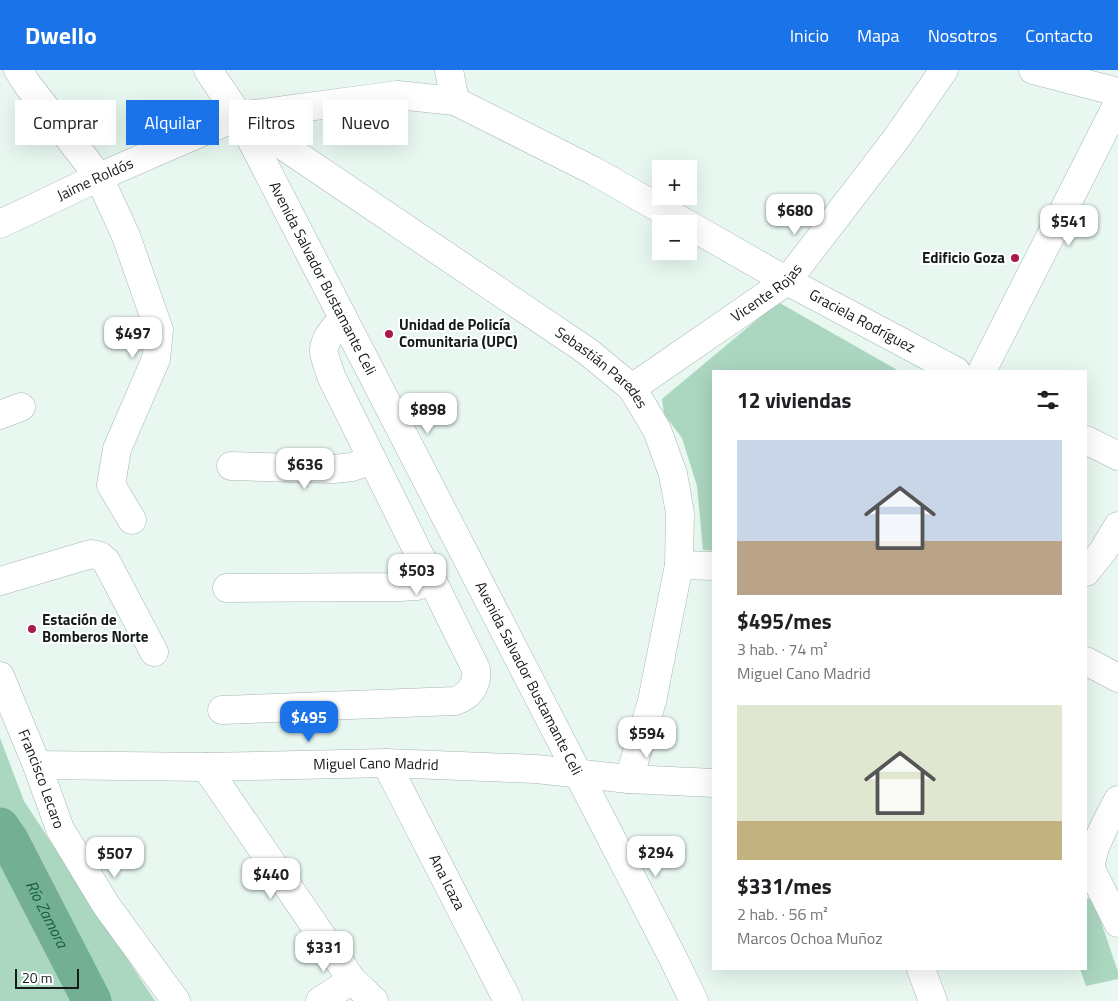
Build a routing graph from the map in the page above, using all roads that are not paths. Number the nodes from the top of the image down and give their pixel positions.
1 (18, 70) edge
2 (208, 70) edge
3 (232, 70) edge
4 (450, 70) edge
5 (944, 70) edge
6 (1033, 70) edge
7 (1118, 92) edge
8 (237, 100) edge
9 (229, 101) edge
10 (455, 101) junction
11 (1118, 103) edge
12 (313, 106) edge
13 (229, 120) edge
14 (254, 145) edge
15 (282, 145) edge
16 (99, 177) junction
17 (672, 215) edge
18 (0, 224) edge
19 (697, 229) edge
20 (787, 281) junction
21 (343, 317) junction
22 (954, 370) edge
23 (983, 370) edge
24 (632, 388) junction
25 (1087, 440) edge
26 (1118, 456) edge
27 (372, 460) junction
28 (231, 466) dead end
29 (132, 520) dead end
30 (1118, 526) edge
31 (680, 566) junction
32 (712, 566) edge
33 (1087, 571) edge
34 (0, 581) edge
35 (433, 581) junction
36 (227, 588) dead end
37 (154, 652) dead end
38 (1087, 662) edge
39 (0, 676) edge
40 (1118, 678) edge
41 (222, 710) dead end
42 (386, 763) junction
43 (37, 766) junction
44 (206, 767) junction
45 (578, 774) junction
46 (629, 779) junction
47 (712, 783) edge
48 (1118, 800) edge
49 (1088, 867) edge
50 (1118, 924) edge
51 (920, 970) edge
52 (352, 980) junction
53 (176, 1001) edge
54 (320, 1001) edge
55 (374, 1001) edge
56 (508, 1001) edge
57 (694, 1001) edge
58 (933, 1001) edge

1 - 16 street
2 - 9 street, Avenida Salvador Bustamante Celi
3 - 8 street, Avenida Salvador Bustamante Celi
4 - 10 street
5 - 20 street, Vicente Rojas
6 - 7 street
10 - 12 street, Jaime Roldós
10 - 17 street, Graciela Rodríguez
11 - 23 street
13 - 16 street, Jaime Roldós
14 - 21 street, Avenida Salvador Bustamante Celi
15 - 24 street, Sebastián Paredes
16 - 18 street, Jaime Roldós
16 - 29 street
19 - 20 street, Graciela Rodríguez
20 - 22 street, Graciela Rodríguez
20 - 24 street, Vicente Rojas
21 - 27 street
21 - 45 street, Avenida Salvador Bustamante Celi
24 - 31 street, Sebastián Paredes
25 - 26 street
27 - 28 street
27 - 35 street
30 - 33 street
31 - 32 street
31 - 46 street, Sebastián Paredes
34 - 37 street
35 - 36 street
35 - 41 street
38 - 40 street
39 - 43 street, Francisco Lecaro
42 - 44 street, Miguel Cano Madrid
42 - 45 street, Miguel Cano Madrid
42 - 56 street, Ana Icaza
43 - 44 street, Miguel Cano Madrid
43 - 53 street, Francisco Lecaro
44 - 52 street
45 - 46 street, Miguel Cano Madrid
45 - 57 street, Avenida Salvador Bustamante Celi
46 - 47 street, Miguel Cano Madrid
48 - 49 street
49 - 50 street
51 - 58 street
52 - 54 street
52 - 55 street

